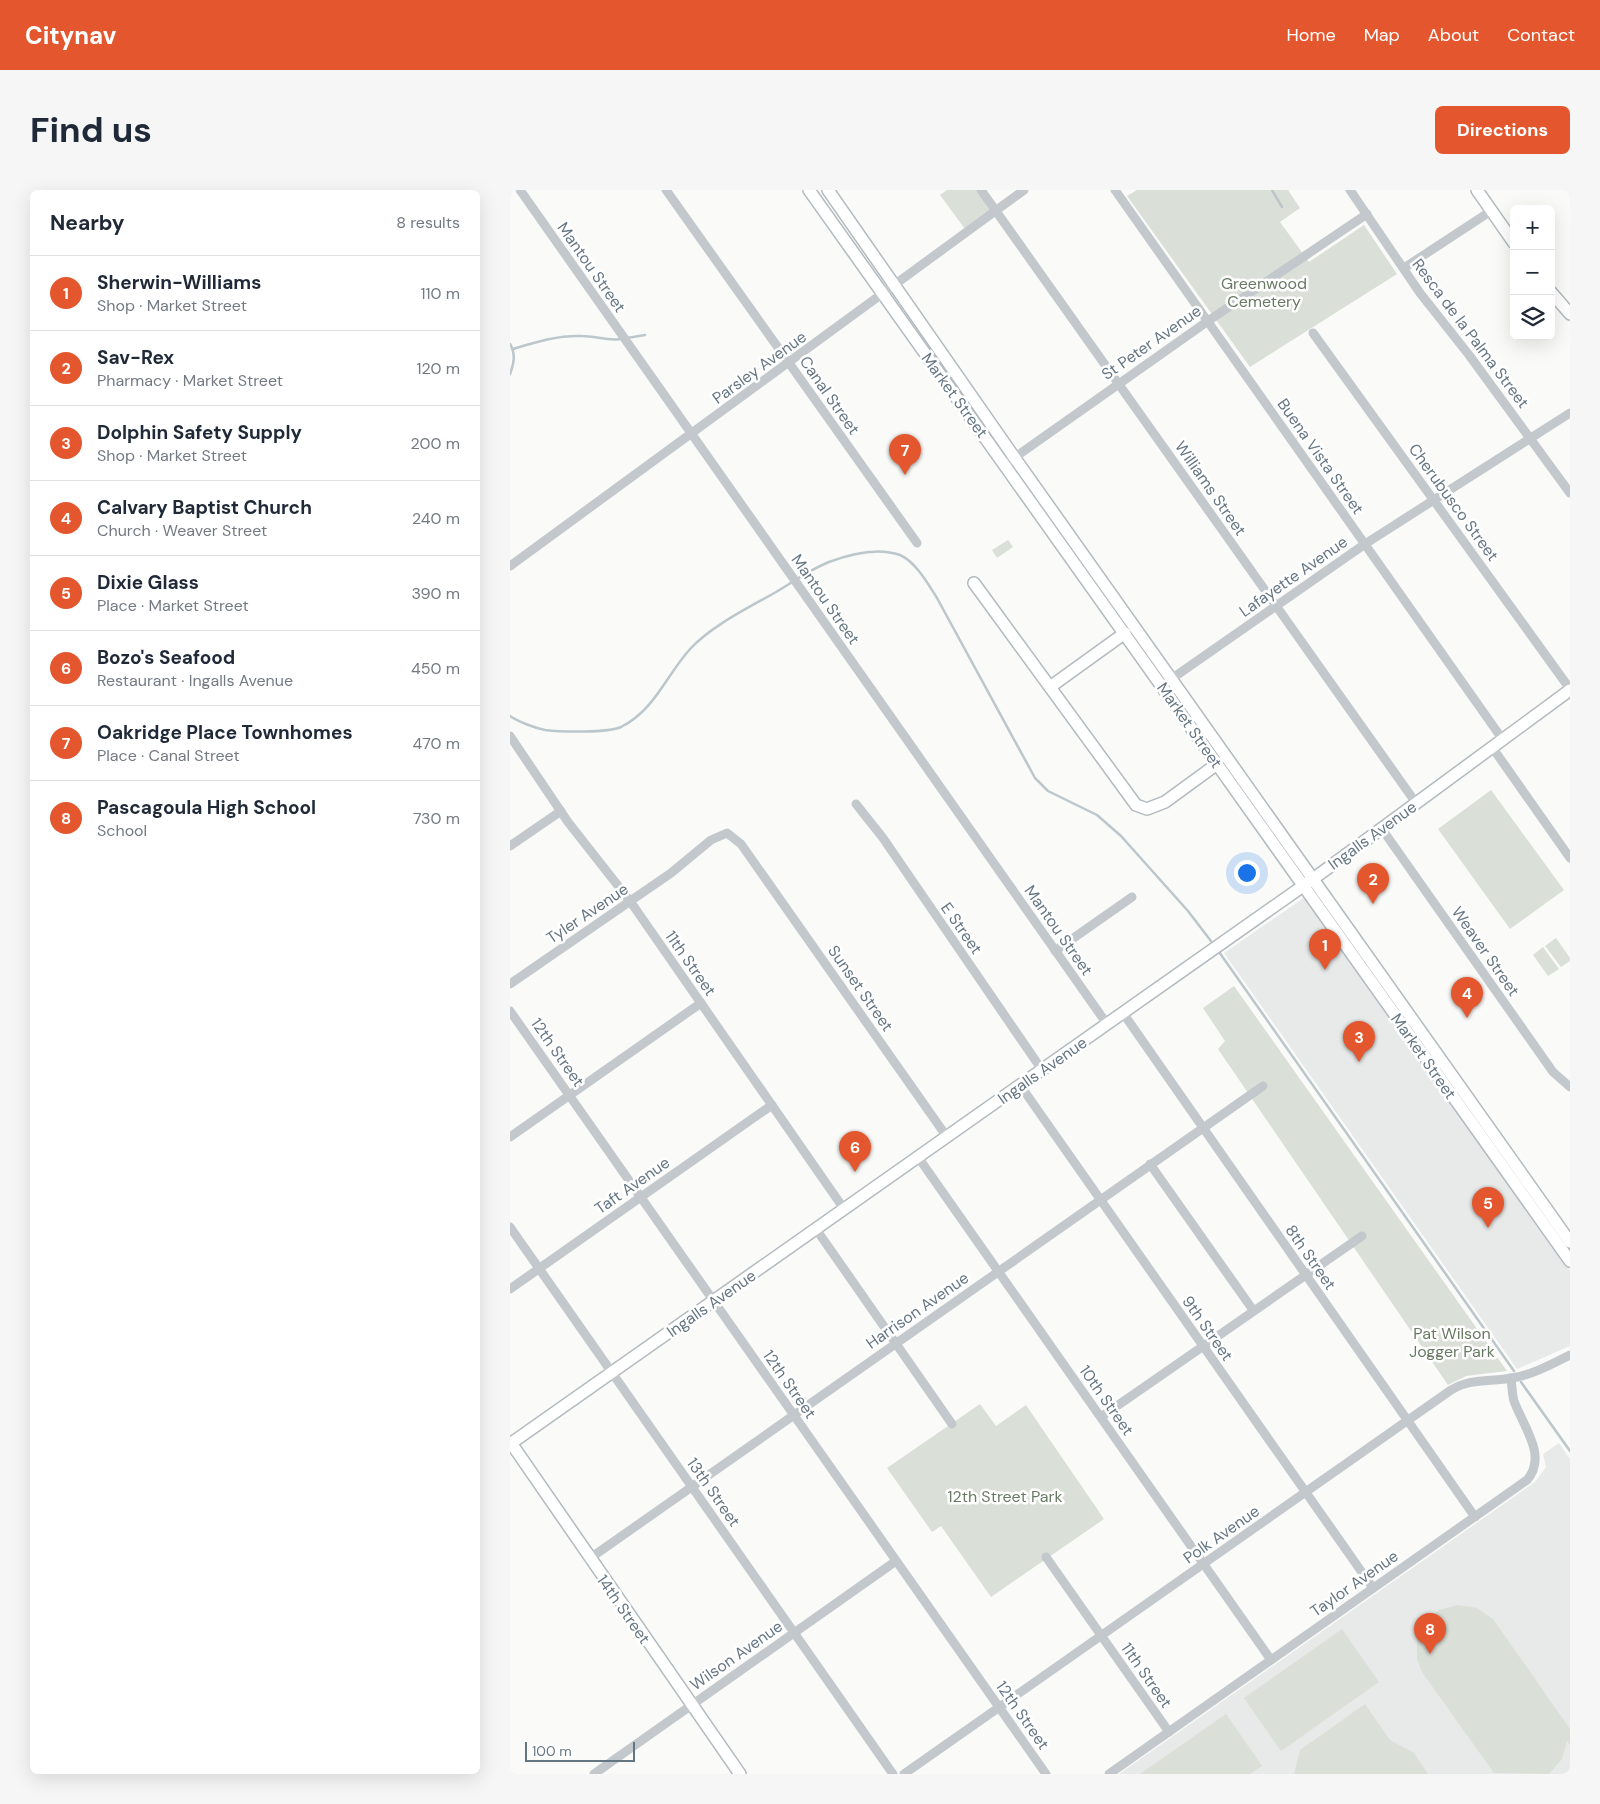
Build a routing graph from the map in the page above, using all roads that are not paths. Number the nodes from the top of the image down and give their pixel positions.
1 (520, 190) edge
2 (666, 190) edge
3 (809, 190) edge
4 (828, 190) edge
5 (981, 190) edge
6 (1024, 190) edge
7 (1115, 190) edge
8 (1350, 190) edge
9 (1477, 190) edge
10 (996, 211) junction
11 (1491, 212) junction
12 (1367, 214) junction
13 (1510, 238) edge
14 (1404, 268) junction
15 (894, 284) junction
16 (882, 294) junction
17 (1554, 295) edge
18 (1570, 314) edge
19 (1208, 321) junction
20 (1313, 333) dead end
21 (789, 363) junction
22 (1118, 383) junction
23 (1570, 413) edge
24 (692, 434) junction
25 (1531, 438) junction
26 (1010, 461) junction
27 (1570, 493) edge
28 (1433, 500) junction
29 (917, 543) dead end
30 (1364, 544) junction
31 (510, 566) edge
32 (974, 583) dead end
33 (1276, 606) junction
34 (1125, 634) junction
35 (1167, 683) junction
36 (1050, 687) junction
37 (1570, 689) edge
38 (510, 736) edge
39 (1502, 740) junction
40 (1492, 747) junction
41 (1217, 764) junction
42 (856, 804) dead end
43 (1416, 804) junction
44 (561, 811) junction
45 (1382, 829) junction
46 (510, 846) edge
47 (1570, 858) edge
48 (681, 866) joint
49 (1308, 882) junction
50 (1132, 898) dead end
51 (630, 901) junction
52 (1055, 951) junction
53 (510, 984) edge
54 (701, 1003) junction
55 (510, 1011) edge
56 (1123, 1013) junction
57 (1107, 1024) junction
58 (1042, 1070) junction
59 (1020, 1085) junction
60 (1262, 1086) dead end
61 (1570, 1087) edge
62 (569, 1095) junction
63 (772, 1105) junction
64 (1202, 1128) junction
65 (510, 1137) edge
66 (946, 1137) junction
67 (918, 1156) junction
68 (1150, 1164) junction
69 (641, 1197) junction
70 (1100, 1200) junction
71 (844, 1209) junction
72 (510, 1227) edge
73 (816, 1229) junction
74 (1561, 1231) edge
75 (1362, 1236) dead end
76 (1570, 1242) edge
77 (1570, 1261) edge
78 (539, 1269) junction
79 (998, 1272) junction
80 (1305, 1274) junction
81 (510, 1289) edge
82 (713, 1301) junction
83 (1253, 1310) junction
84 (896, 1343) junction
85 (1202, 1346) junction
86 (1570, 1355) edge
87 (612, 1372) junction
88 (1511, 1378) junction
89 (794, 1415) junction
90 (1100, 1417) junction
91 (1407, 1421) junction
92 (952, 1424) dead end
93 (510, 1443) edge
94 (692, 1486) junction
95 (1305, 1492) junction
96 (1475, 1517) junction
97 (1046, 1557) dead end
98 (589, 1558) junction
99 (896, 1560) junction
100 (1203, 1564) junction
101 (1373, 1588) junction
102 (794, 1633) junction
103 (1101, 1636) junction
104 (1271, 1660) junction
105 (692, 1705) junction
106 (999, 1708) junction
107 (1169, 1732) junction
108 (594, 1774) edge
109 (740, 1774) edge
110 (894, 1774) edge
111 (904, 1774) edge
112 (1046, 1774) edge
113 (1110, 1774) edge

1 - 24 street, Mantou Street
2 - 21 street, Canal Street
3 - 16 street, Market Street
4 - 15 street, Market Street
5 - 10 street, Williams Street
6 - 10 street, Parsley Avenue
7 - 19 street, Buena Vista Street
8 - 12 street, Resca de la Palma Street
9 - 11 street
10 - 15 street, Parsley Avenue
10 - 22 street, Williams Street
11 - 13 street
11 - 14 street
12 - 14 street, Resca de la Palma Street
12 - 19 street, St Peter Avenue
14 - 25 street, Resca de la Palma Street
15 - 16 street, Parsley Avenue
15 - 26 street, Market Street
16 - 21 street, Parsley Avenue
16 - 26 street, Market Street
17 - 18 street
19 - 22 street, St Peter Avenue
19 - 30 street, Buena Vista Street
20 - 28 street, Cherubusco Street
21 - 24 street, Parsley Avenue
21 - 29 street, Canal Street
22 - 26 street, St Peter Avenue
22 - 33 street, Williams Street
23 - 25 street, Lafayette Avenue
24 - 31 street, Parsley Avenue
24 - 52 street, Mantou Street
25 - 27 street, Resca de la Palma Street
25 - 28 street, Lafayette Avenue
26 - 34 street, Market Street
26 - 35 street, Market Street
28 - 30 street, Lafayette Avenue
28 - 37 street, Cherubusco Street
30 - 33 street, Lafayette Avenue
30 - 39 street, Buena Vista Street
32 - 36 street
33 - 35 street, Lafayette Avenue
33 - 43 street, Williams Street
34 - 35 street, Market Street
34 - 36 street
35 - 41 street, Market Street
35 - 49 street, Market Street
36 - 41 street
37 - 39 street, Ingalls Avenue
38 - 44 street, 11th Street
39 - 40 street, Ingalls Avenue
40 - 43 street, Ingalls Avenue
40 - 47 street
41 - 49 street, Market Street
42 - 58 street, E Street
43 - 45 street, Ingalls Avenue
44 - 46 street
44 - 51 street, 11th Street
45 - 49 street, Ingalls Avenue
45 - 61 street, Weaver Street
48 - 51 street, Tyler Avenue
48 - 66 street, Sunset Street
49 - 56 street, Ingalls Avenue
49 - 74 street, Market Street
50 - 52 street
51 - 53 street, Tyler Avenue
51 - 54 street, 11th Street
52 - 57 street, Mantou Street
54 - 62 street
54 - 63 street, 11th Street
55 - 62 street, 12th Street
56 - 57 street, Ingalls Avenue
56 - 64 street, 8th Street
57 - 58 street, Ingalls Avenue
58 - 59 street, Ingalls Avenue
59 - 66 street, Ingalls Avenue
59 - 70 street, 9th Street
60 - 64 street, Harrison Avenue
62 - 65 street
62 - 69 street, 12th Street
63 - 69 street, Taft Avenue
63 - 71 street, 11th Street
64 - 68 street, Harrison Avenue
64 - 80 street, 8th Street
66 - 67 street, Ingalls Avenue
67 - 71 street, Ingalls Avenue
67 - 79 street, 10th Street
68 - 70 street, Harrison Avenue
68 - 83 street
69 - 78 street, Taft Avenue
69 - 82 street, 12th Street
70 - 79 street, Harrison Avenue
70 - 85 street, 9th Street
71 - 73 street, Ingalls Avenue
72 - 78 street, 13th Street
73 - 82 street, Ingalls Avenue
73 - 84 street
74 - 76 street, Market Street
74 - 77 street, Market Street
75 - 80 street
78 - 81 street, Taft Avenue
78 - 87 street, 13th Street
79 - 84 street, Harrison Avenue
79 - 90 street, 10th Street
80 - 83 street
80 - 91 street, 8th Street
82 - 87 street, Ingalls Avenue
82 - 89 street, 12th Street
83 - 85 street
84 - 89 street, Harrison Avenue
84 - 92 street
85 - 90 street
85 - 95 street, 9th Street
86 - 88 street, Polk Avenue
87 - 93 street, Ingalls Avenue
87 - 94 street, 13th Street
88 - 91 street, Polk Avenue
88 - 96 street, Taylor Avenue
89 - 94 street, Harrison Avenue
89 - 99 street, 12th Street
90 - 100 street, 10th Street
91 - 95 street, Polk Avenue
91 - 96 street, 8th Street
93 - 98 street, 14th Street
94 - 98 street, Harrison Avenue
94 - 102 street, 13th Street
95 - 100 street, Polk Avenue
95 - 101 street, 9th Street
96 - 101 street, Taylor Avenue
97 - 103 street, 11th Street
98 - 105 street, 14th Street
99 - 102 street, Wilson Avenue
99 - 106 street, 12th Street
100 - 103 street, Polk Avenue
100 - 104 street, 10th Street
101 - 104 street, Taylor Avenue
102 - 105 street, Wilson Avenue
102 - 110 street, 13th Street
103 - 106 street, Polk Avenue
103 - 107 street, 11th Street
104 - 107 street, Taylor Avenue
105 - 108 street, Wilson Avenue
105 - 109 street, 14th Street
106 - 111 street, Polk Avenue
106 - 112 street, 12th Street
107 - 113 street, Taylor Avenue

